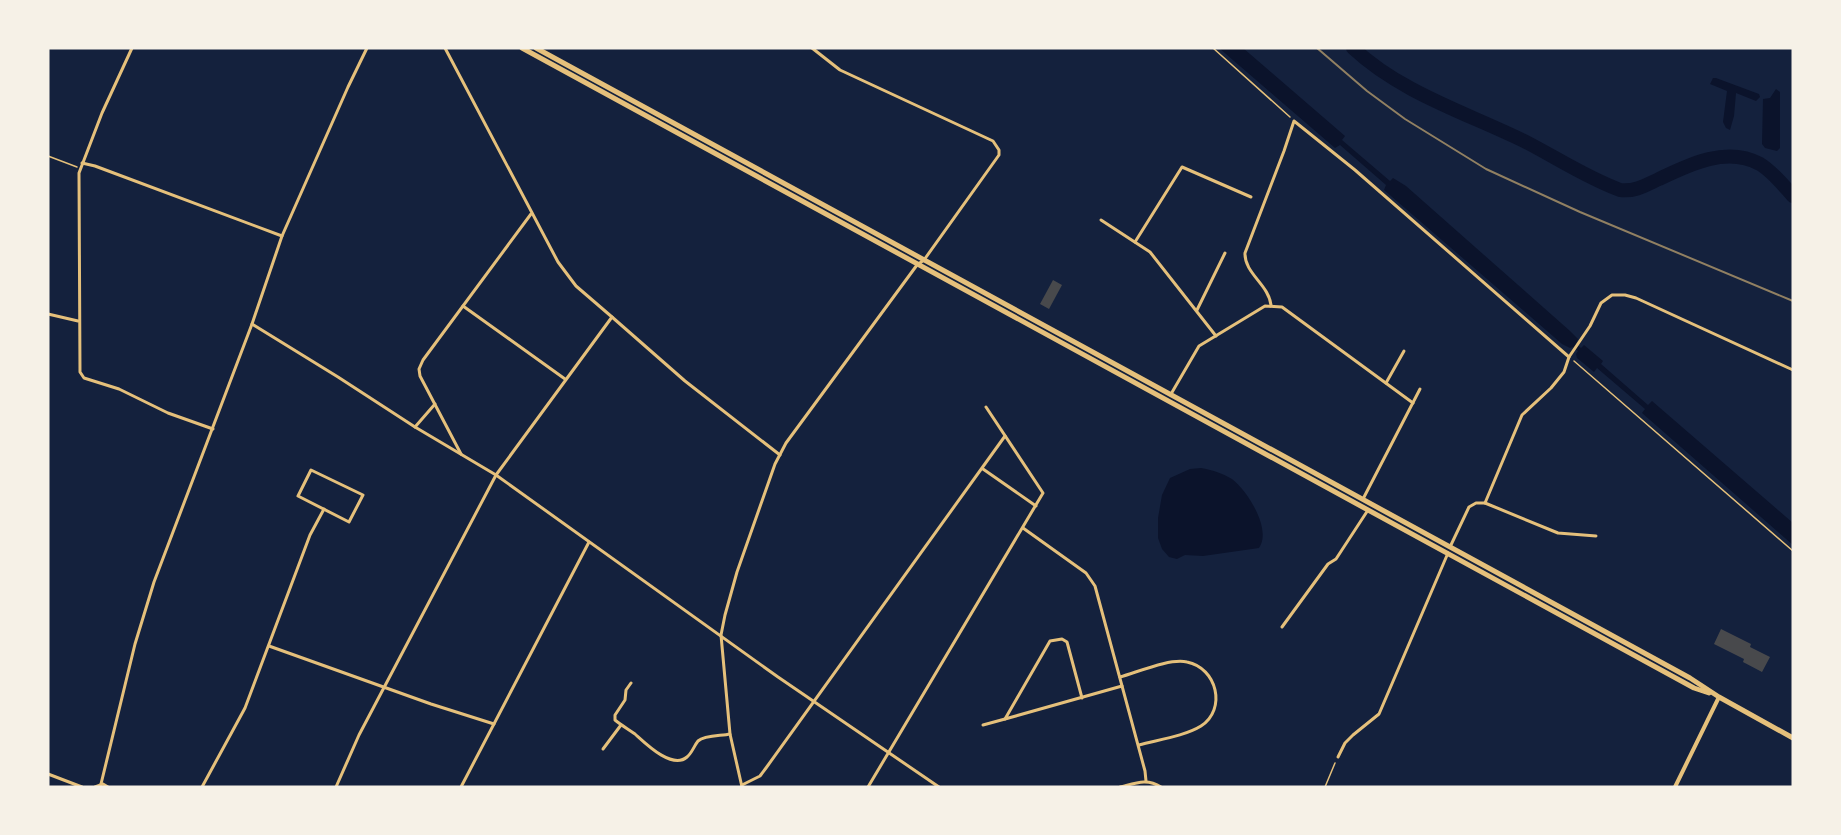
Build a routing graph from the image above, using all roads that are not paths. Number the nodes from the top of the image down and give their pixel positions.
1 (132, 48) edge
2 (368, 48) edge
3 (445, 48) edge
4 (522, 48) edge
5 (536, 48) edge
6 (812, 48) edge
7 (82, 163) junction
8 (1251, 197) dead end
9 (531, 213) junction
10 (1101, 220) dead end
11 (282, 236) junction
12 (1135, 242) junction
13 (1225, 253) dead end
14 (924, 260) junction
15 (917, 265) junction
16 (1271, 305) junction
17 (463, 306) junction
18 (1197, 310) junction
19 (48, 314) edge
20 (612, 317) junction
21 (78, 321) junction
22 (252, 324) junction
23 (1216, 336) junction
24 (1404, 351) dead end
25 (1569, 357) junction
26 (1793, 370) edge
27 (565, 380) junction
28 (1386, 383) junction
29 (1420, 389) dead end
30 (1172, 393) junction
31 (1168, 402) junction
32 (1413, 403) junction
33 (435, 404) junction
34 (986, 406) dead end
35 (415, 427) junction
36 (213, 429) junction
37 (1005, 436) junction
38 (780, 455) junction
39 (462, 456) junction
40 (983, 469) junction
41 (496, 475) junction
42 (1364, 498) junction
43 (1373, 503) junction
44 (1485, 503) junction
45 (1036, 506) junction
46 (1359, 506) junction
47 (324, 509) junction
48 (1367, 511) junction
49 (1023, 528) junction
50 (1596, 536) dead end
51 (589, 542) junction
52 (1450, 545) junction
53 (1448, 554) junction
54 (1282, 627) dead end
55 (721, 635) junction
56 (269, 646) junction
57 (1120, 677) junction
58 (632, 683) dead end
59 (385, 686) junction
60 (1122, 686) junction
61 (1719, 697) junction
62 (1082, 698) junction
63 (815, 702) junction
64 (1005, 719) junction
65 (494, 724) junction
66 (621, 725) junction
67 (983, 725) dead end
68 (730, 735) junction
69 (1793, 738) edge
70 (1138, 745) junction
71 (603, 749) dead end
72 (888, 753) junction
73 (1338, 757) road end
74 (48, 774) edge
75 (1146, 780) junction
76 (100, 784) junction
77 (742, 786) edge
78 (82, 787) edge
79 (95, 787) edge
80 (108, 787) edge
81 (202, 787) edge
82 (336, 787) edge
83 (461, 787) edge
84 (868, 787) edge
85 (939, 787) edge
86 (1120, 787) edge
87 (1161, 787) edge
88 (1675, 787) edge

1 - 7 street
2 - 11 street
3 - 9 street
4 - 15 main road
5 - 14 main road
6 - 14 street
7 - 11 street
7 - 21 street
8 - 12 street
9 - 17 street
9 - 20 street
10 - 12 street
11 - 22 street
12 - 18 street
13 - 18 street
14 - 15 street
14 - 30 main road
15 - 31 main road
15 - 38 street
16 - 23 street
16 - 25 street
16 - 28 street
17 - 27 street
17 - 33 street
18 - 23 street
19 - 21 street
20 - 27 street
20 - 38 street
21 - 36 street
22 - 35 street
22 - 36 street
23 - 30 street
24 - 28 street
25 - 26 street
25 - 44 street
27 - 41 street
28 - 32 street
29 - 32 street
30 - 31 street
30 - 42 main road
31 - 46 main road
32 - 42 street
33 - 35 street
33 - 39 street
34 - 37 street
35 - 39 street
36 - 76 street
37 - 40 street
37 - 45 street
38 - 55 street
39 - 41 street
40 - 45 street
40 - 63 street
41 - 51 street
41 - 59 street
42 - 43 main road
42 - 46 street
43 - 48 street
43 - 52 main road
44 - 50 street
44 - 52 street
45 - 49 street
46 - 48 main road
47 - 47 street
47 - 56 street
48 - 53 main road
48 - 54 street
49 - 57 street
49 - 72 street
51 - 55 street
51 - 65 street
52 - 53 street
52 - 61 main road
53 - 61 main road
53 - 73 street
55 - 63 street
55 - 68 street
56 - 59 street
56 - 81 street
57 - 60 street
57 - 70 street
58 - 66 street
59 - 65 street
59 - 82 street
60 - 62 street
60 - 70 street
61 - 69 main road
61 - 88 street
62 - 64 street
62 - 64 street
63 - 72 street
63 - 77 street
64 - 67 street
65 - 83 street
66 - 68 street
66 - 71 street
68 - 77 street
70 - 75 street
72 - 84 street
72 - 85 street
74 - 78 street
75 - 86 street
75 - 87 street
76 - 79 street
76 - 80 street

